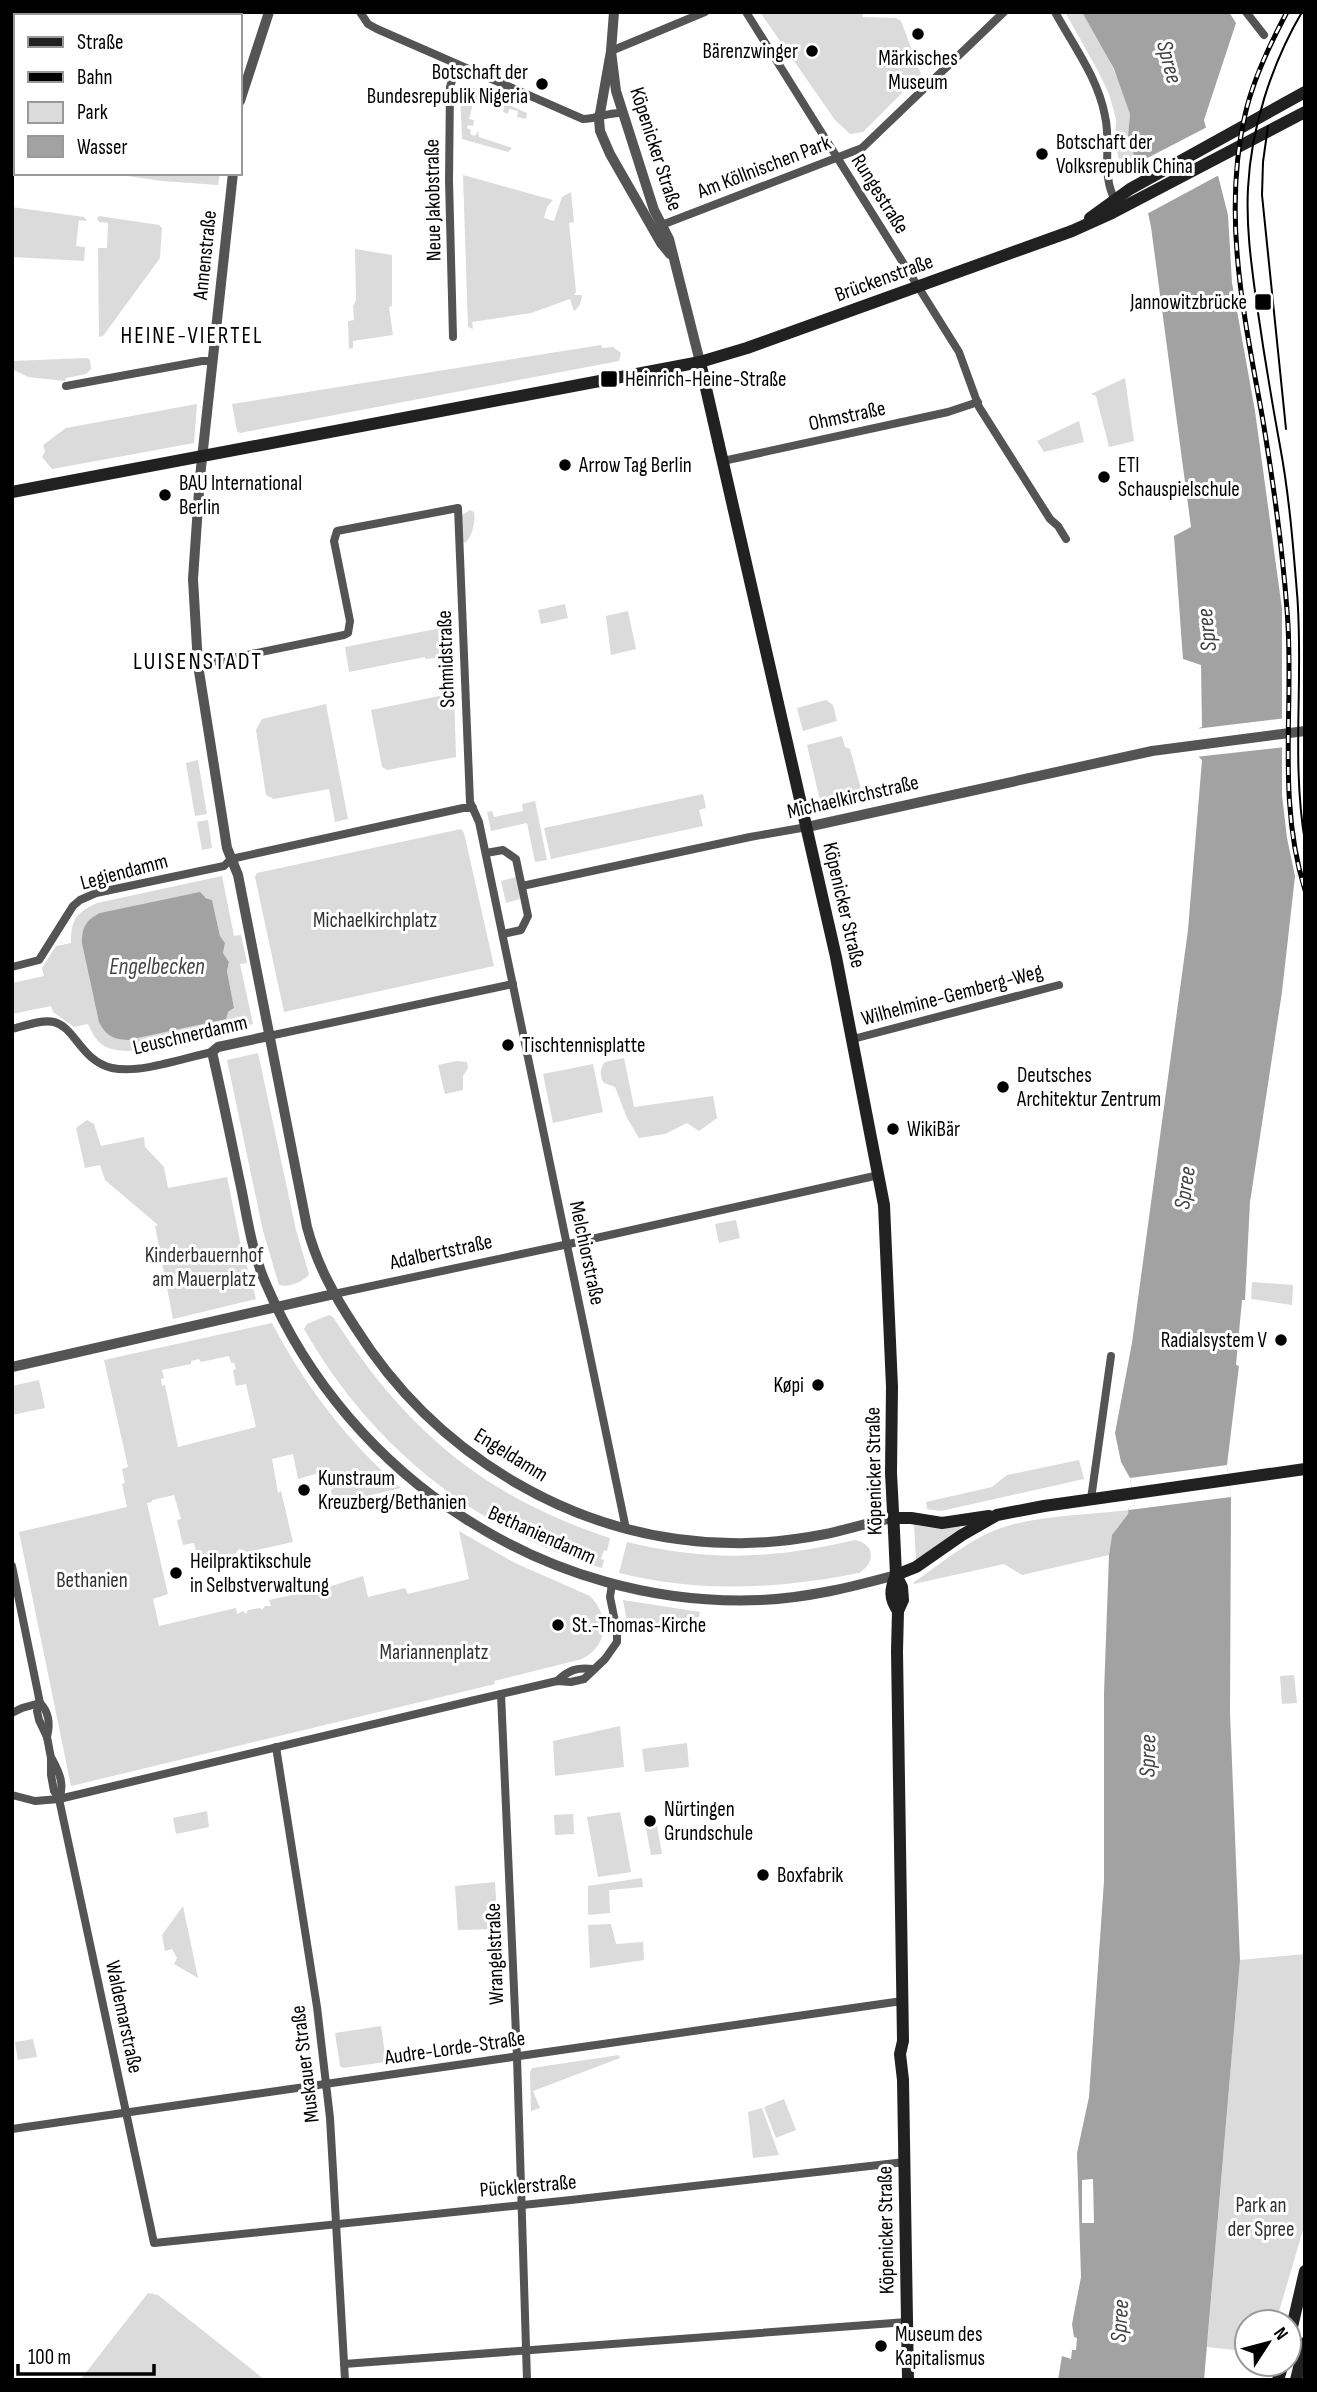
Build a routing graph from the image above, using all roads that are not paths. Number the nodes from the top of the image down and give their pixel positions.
1 (269, 12) edge
2 (360, 12) edge
3 (614, 12) edge
4 (705, 12) edge
5 (746, 12) edge
6 (1004, 12) edge
7 (1055, 12) edge
8 (1246, 12) edge
9 (1264, 35) dead end
10 (611, 51) junction
11 (457, 64) junction
12 (1305, 92) edge
13 (242, 95) edge
14 (1305, 112) edge
15 (622, 113) junction
16 (599, 119) junction
17 (836, 158) junction
18 (233, 175) edge
19 (1133, 194) junction
20 (1117, 204) junction
21 (657, 227) junction
22 (918, 287) junction
23 (453, 337) dead end
24 (213, 361) junction
25 (700, 362) junction
26 (66, 386) dead end
27 (978, 402) junction
28 (202, 457) junction
29 (723, 461) junction
30 (12, 492) edge
31 (1066, 539) dead end
32 (198, 665) junction
33 (1305, 732) edge
34 (473, 808) junction
35 (807, 827) junction
36 (486, 853) junction
37 (231, 859) junction
38 (522, 886) junction
39 (503, 934) junction
40 (12, 967) edge
41 (513, 984) junction
42 (1059, 985) dead end
43 (12, 1029) edge
44 (269, 1036) junction
45 (853, 1039) junction
46 (212, 1052) junction
47 (879, 1175) junction
48 (567, 1245) junction
49 (334, 1294) junction
50 (277, 1307) junction
51 (1111, 1356) dead end
52 (12, 1367) edge
53 (1305, 1469) edge
54 (1091, 1499) junction
55 (997, 1515) junction
56 (893, 1518) junction
57 (626, 1529) junction
58 (12, 1566) edge
59 (896, 1575) junction
60 (612, 1584) junction
61 (501, 1694) junction
62 (40, 1703) junction
63 (12, 1713) edge
64 (276, 1747) junction
65 (12, 1795) edge
66 (60, 1799) junction
67 (902, 2001) junction
68 (517, 2057) junction
69 (326, 2084) junction
70 (126, 2112) junction
71 (12, 2129) edge
72 (905, 2162) junction
73 (520, 2204) junction
74 (335, 2224) junction
75 (154, 2243) joint
76 (1305, 2271) edge
77 (1296, 2308) edge
78 (907, 2322) junction
79 (1305, 2343) edge
80 (526, 2350) junction
81 (344, 2364) junction
82 (345, 2380) edge
83 (527, 2380) edge
84 (908, 2380) edge
85 (1296, 2380) edge

1 - 13 street
2 - 11 street
3 - 10 street
4 - 10 street
5 - 17 street, Rungestraße
6 - 17 street, Am Köllnischen Park
7 - 20 street
8 - 9 street
10 - 15 street, Köpenicker Straße
10 - 16 street
11 - 16 street
11 - 23 street, Neue Jakobstraße
12 - 19 main road
14 - 19 main road
15 - 16 street
15 - 21 street, Köpenicker Straße
16 - 21 street, Köpenicker Straße
17 - 21 street, Am Köllnischen Park
17 - 22 street, Rungestraße
18 - 24 street, Annenstraße
19 - 20 main road, Brückenstraße
20 - 22 main road, Brückenstraße
21 - 25 street, Köpenicker Straße
22 - 25 main road, Brückenstraße
22 - 27 street, Rungestraße
24 - 26 street
24 - 28 street, Annenstraße
25 - 28 main road
25 - 29 main road, Köpenicker Straße
27 - 29 street, Ohmstraße
27 - 31 street, Rungestraße
28 - 30 main road
28 - 32 street, Annenstraße
29 - 35 main road, Köpenicker Straße
32 - 34 street, Schmidstraße
32 - 37 street, Annenstraße
33 - 35 street, Michaelkirchstraße
34 - 36 street
34 - 37 street
35 - 38 street, Michaelkirchstraße
35 - 45 main road, Köpenicker Straße
36 - 38 street
36 - 39 street
37 - 40 street, Legiendamm
37 - 44 street
38 - 39 street
39 - 41 street
41 - 44 street
41 - 48 street, Melchiorstraße
42 - 45 street, Wilhelmine-Gemberg-Weg
43 - 46 street, Leuschnerdamm
44 - 46 street, Leuschnerdamm
44 - 49 street, Engeldamm
45 - 47 main road, Köpenicker Straße
46 - 50 street, Bethaniendamm
47 - 48 street, Adalbertstraße
47 - 56 main road, Köpenicker Straße
48 - 49 street, Adalbertstraße
48 - 57 street, Melchiorstraße
49 - 50 street, Adalbertstraße
49 - 57 street, Engeldamm
50 - 52 street, Adalbertstraße
50 - 60 street, Bethaniendamm
51 - 54 street
53 - 54 main road, Bethaniendamm
54 - 55 main road, Bethaniendamm
55 - 56 main road, Engeldamm
55 - 59 main road, Bethaniendamm
56 - 57 street, Engeldamm
56 - 59 main road, Köpenicker Straße
58 - 62 street, Waldemarstraße
59 - 60 street, Bethaniendamm
59 - 67 main road, Köpenicker Straße
60 - 61 street
61 - 64 street
61 - 68 street, Wrangelstraße
62 - 63 street
62 - 66 street, Waldemarstraße
64 - 66 street
64 - 69 street, Muskauer Straße
65 - 66 street
66 - 70 street, Waldemarstraße
67 - 68 street, Audre-Lorde-Straße
67 - 72 main road, Köpenicker Straße
68 - 69 street, Audre-Lorde-Straße
68 - 73 street, Wrangelstraße
69 - 70 street, Audre-Lorde-Straße
69 - 74 street, Muskauer Straße
70 - 71 street, Audre-Lorde-Straße
70 - 75 street, Waldemarstraße
72 - 73 street, Pücklerstraße
72 - 78 main road, Köpenicker Straße
73 - 74 street, Pücklerstraße
73 - 80 street, Wrangelstraße
74 - 75 street, Pücklerstraße
74 - 81 street, Muskauer Straße
76 - 77 main road
78 - 80 street
78 - 84 main road, Köpenicker Straße
79 - 85 main road
80 - 81 street
80 - 83 street, Wrangelstraße
81 - 82 street, Muskauer Straße

